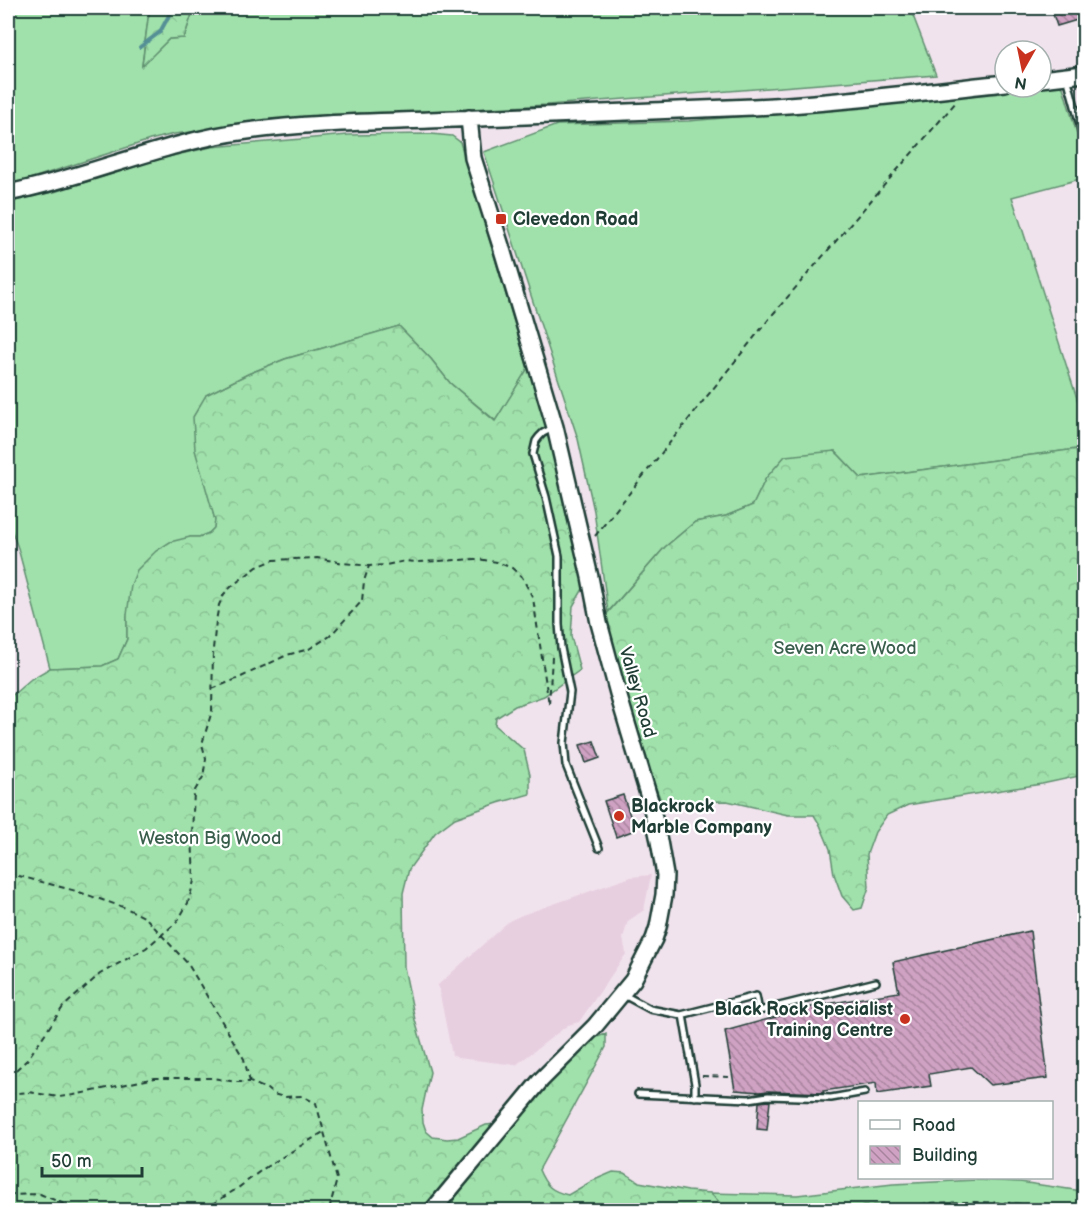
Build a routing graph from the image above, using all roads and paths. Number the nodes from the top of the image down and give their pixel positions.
1 (1084, 74) edge
2 (1067, 76) junction
3 (1053, 78) edge
4 (993, 84) edge
5 (969, 87) junction
6 (469, 118) junction
7 (1084, 139) edge
8 (8, 193) edge
9 (555, 427) junction
10 (584, 550) junction
11 (369, 566) junction
12 (552, 658) dead end
13 (212, 689) junction
14 (598, 848) dead end
15 (8, 873) edge
16 (162, 934) junction
17 (876, 982) dead end
18 (622, 994) junction
19 (683, 1015) junction
20 (693, 1076) junction
21 (8, 1077) edge
22 (732, 1077) dead end
23 (250, 1082) junction
24 (865, 1092) dead end
25 (8, 1094) edge
26 (638, 1094) dead end
27 (695, 1097) junction
28 (324, 1131) junction
29 (8, 1195) edge
30 (970, 1202) junction
31 (909, 1207) junction
32 (79, 1210) edge
33 (203, 1210) edge
34 (329, 1210) edge
35 (433, 1210) edge
36 (790, 1210) edge
37 (900, 1210) edge
38 (965, 1210) edge
39 (1084, 1210) edge

1 - 2 street
2 - 3 street
2 - 7 lane
4 - 5 street
5 - 6 street
5 - 10 path
6 - 8 street
6 - 9 street, Valley Road
9 - 10 street, Valley Road
9 - 14 lane
10 - 18 street, Valley Road
11 - 12 path
11 - 13 path
11 - 13 path
13 - 16 path
15 - 16 path
16 - 21 path
16 - 23 path
17 - 19 lane
18 - 19 lane
18 - 35 street, Valley Road
19 - 20 lane
20 - 22 path
20 - 27 lane
23 - 25 path
23 - 28 path
24 - 27 lane
26 - 27 lane
28 - 33 path
28 - 34 path
29 - 32 path
30 - 31 path
30 - 38 path
30 - 39 path
31 - 36 path
31 - 37 path

